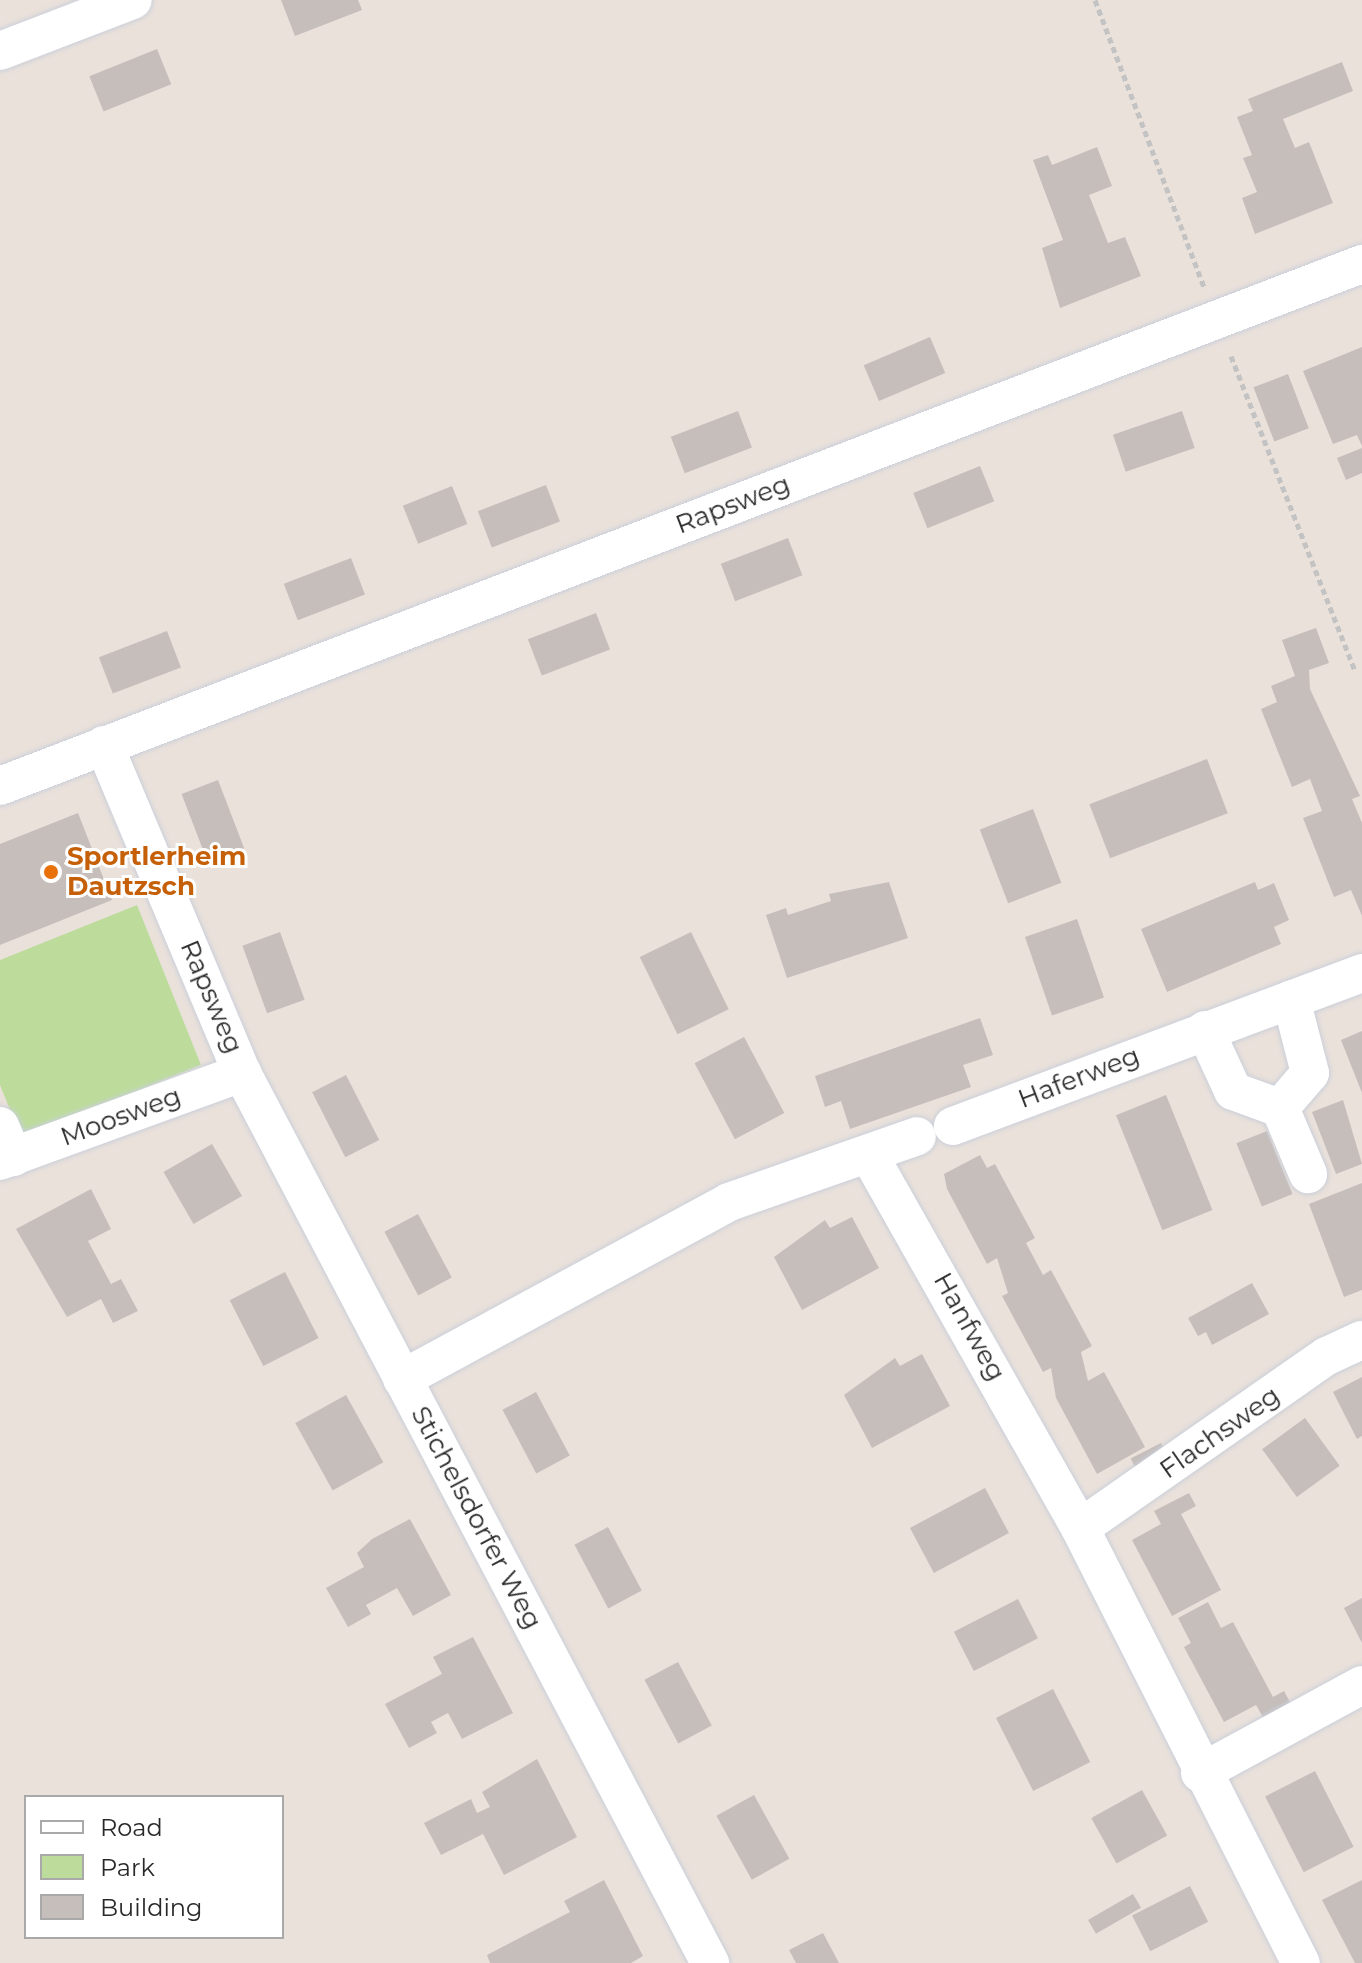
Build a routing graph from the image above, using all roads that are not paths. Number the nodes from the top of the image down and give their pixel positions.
1 (133, 0) edge
2 (0, 51) edge
3 (1362, 264) edge
4 (104, 745) junction
5 (0, 786) edge
6 (1362, 973) edge
7 (1291, 999) junction
8 (1205, 1030) junction
9 (242, 1073) junction
10 (1280, 1108) junction
11 (953, 1126) dead end
12 (917, 1136) dead end
13 (4, 1148) edge
14 (869, 1155) junction
15 (1308, 1174) dead end
16 (1362, 1340) edge
17 (402, 1379) junction
18 (1080, 1528) junction
19 (1362, 1685) edge
20 (1200, 1773) junction
21 (710, 1963) edge
22 (1301, 1963) edge

1 - 2 street
3 - 4 street, Rapsweg
4 - 5 street, Rapsweg
4 - 9 street, Rapsweg
6 - 7 street, Haferweg
7 - 8 street, Haferweg
7 - 10 street
8 - 10 street
8 - 11 street, Haferweg
9 - 13 street, Moosweg
9 - 17 street, Stichelsdorfer Weg
10 - 15 street
12 - 14 street
14 - 17 street
14 - 18 street, Hanfweg
16 - 18 street, Flachsweg
17 - 21 street, Stichelsdorfer Weg
18 - 20 street, Hanfweg
19 - 20 street
20 - 22 street, Hanfweg

